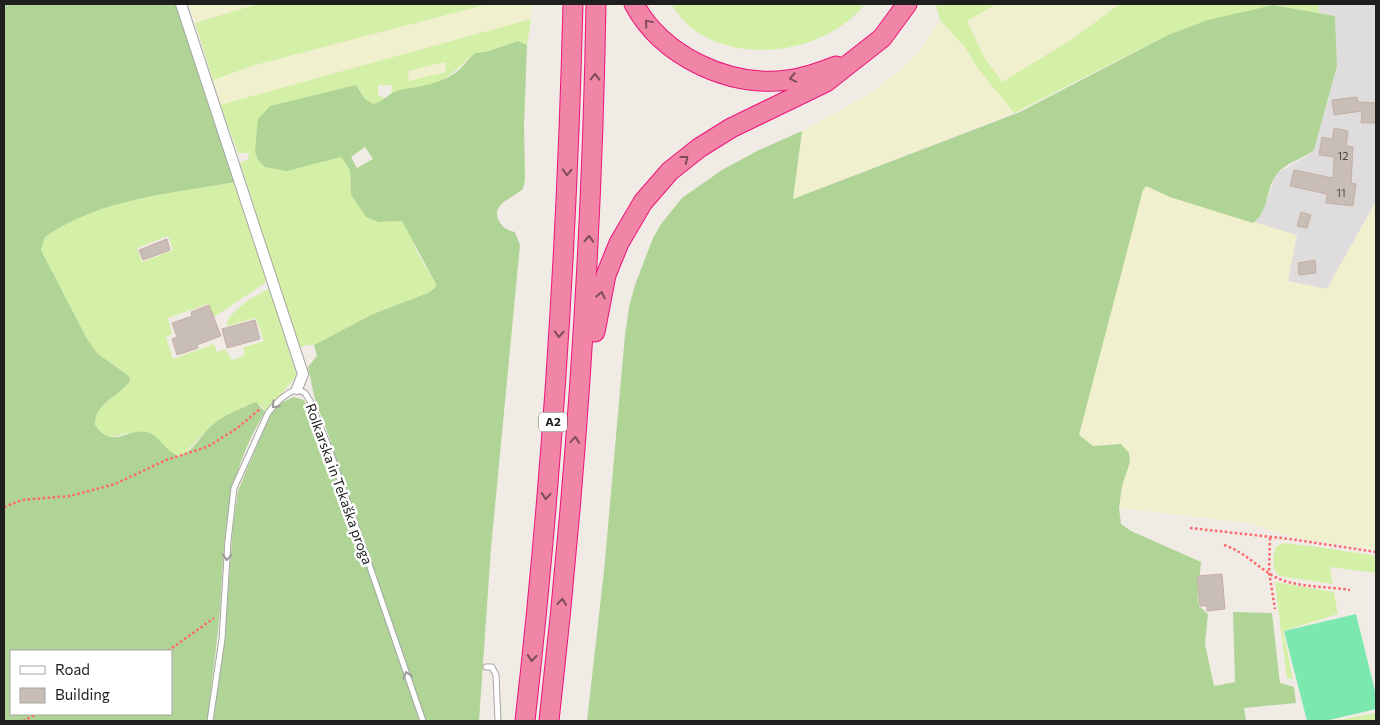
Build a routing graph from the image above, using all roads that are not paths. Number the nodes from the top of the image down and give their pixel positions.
1 (181, 4) edge
2 (572, 4) edge
3 (596, 4) edge
4 (634, 4) edge
5 (908, 4) edge
6 (856, 59) junction
7 (582, 358) junction
8 (297, 389) junction
9 (486, 667) dead end
10 (210, 721) edge
11 (423, 721) edge
12 (498, 721) edge
13 (525, 721) edge
14 (548, 721) edge

1 - 8 street
2 -> 13 highway, A2
7 -> 3 highway, A2
6 -> 4 highway
5 - 6 highway
7 -> 6 highway
14 -> 7 highway, A2
8 -> 10 lane, Rolkarska in Tekaška proga
11 -> 8 lane, Rolkarska in Tekaška proga
9 - 12 lane

